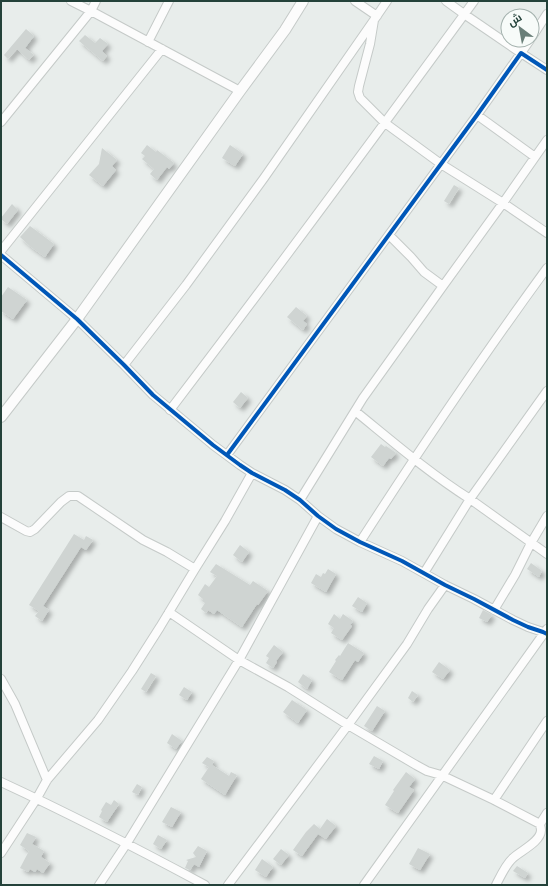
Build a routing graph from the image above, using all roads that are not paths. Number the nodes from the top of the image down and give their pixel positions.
1 (71, 1) edge
2 (96, 1) edge
3 (169, 1) edge
4 (303, 1) edge
5 (355, 1) edge
6 (387, 1) edge
7 (446, 1) edge
8 (474, 1) edge
9 (91, 11) junction
10 (464, 14) junction
11 (547, 14) edge
12 (375, 18) junction
13 (540, 25) edge
14 (148, 42) junction
15 (524, 48) edge
16 (162, 49) junction
17 (521, 53) junction
18 (547, 70) edge
19 (240, 91) junction
20 (477, 115) junction
21 (1, 122) edge
22 (384, 123) junction
23 (547, 140) edge
24 (535, 157) junction
25 (441, 164) junction
26 (503, 203) junction
27 (547, 233) edge
28 (389, 235) junction
29 (2, 257) edge
30 (547, 268) edge
31 (443, 286) junction
32 (77, 319) junction
33 (124, 365) junction
34 (547, 391) edge
35 (170, 410) junction
36 (355, 411) junction
37 (1, 417) edge
38 (227, 456) junction
39 (414, 459) junction
40 (252, 473) junction
41 (470, 499) junction
42 (300, 500) junction
43 (318, 516) junction
44 (547, 516) edge
45 (1, 517) edge
46 (360, 542) junction
47 (531, 543) junction
48 (547, 554) edge
49 (195, 569) junction
50 (424, 573) junction
51 (445, 585) junction
52 (494, 610) junction
53 (169, 612) junction
54 (546, 632) edge
55 (239, 660) junction
56 (1, 679) edge
57 (547, 721) edge
58 (348, 725) junction
59 (441, 775) junction
60 (47, 780) junction
61 (1, 782) edge
62 (37, 798) junction
63 (494, 800) junction
64 (547, 813) edge
65 (543, 826) edge
66 (127, 843) junction
67 (1, 853) edge
68 (99, 885) edge
69 (205, 885) edge
70 (228, 885) edge
71 (364, 885) edge
72 (496, 885) edge

1 - 9 street
2 - 9 street
3 - 14 street
4 - 19 street
5 - 12 street
6 - 12 street
7 - 10 street
8 - 10 street
9 - 14 street
9 - 21 street
10 - 17 street
10 - 22 street
11 - 13 street
12 - 22 street
12 - 33 street
14 - 16 street
15 - 17 street
16 - 19 street
16 - 29 street
17 - 18 street
17 - 20 street
19 - 32 street
20 - 24 street
20 - 25 street
22 - 25 street
22 - 35 street
23 - 24 street
24 - 26 street
25 - 26 street
25 - 28 street
26 - 27 street
26 - 31 street
28 - 31 street
28 - 38 street
29 - 32 street
30 - 39 street
31 - 36 street
32 - 33 street
32 - 37 street
33 - 35 street
34 - 41 street
35 - 38 street
36 - 39 street
36 - 42 street
38 - 40 street
39 - 41 street
39 - 46 street
40 - 42 street
40 - 49 street
41 - 47 street
41 - 50 street
42 - 43 street
43 - 46 street
43 - 55 street
44 - 47 street
45 - 49 street
46 - 50 street
47 - 48 street
47 - 52 street
49 - 53 street
50 - 51 street
51 - 52 street
51 - 58 street
52 - 54 street
53 - 55 street
53 - 60 street
54 - 59 street
55 - 58 street
55 - 66 street
56 - 60 street
57 - 63 street
58 - 59 street
58 - 70 street
59 - 63 street
59 - 71 street
60 - 62 street
61 - 62 street
62 - 66 street
62 - 67 street
63 - 65 street
64 - 65 street
65 - 72 street
66 - 68 street
66 - 69 street

